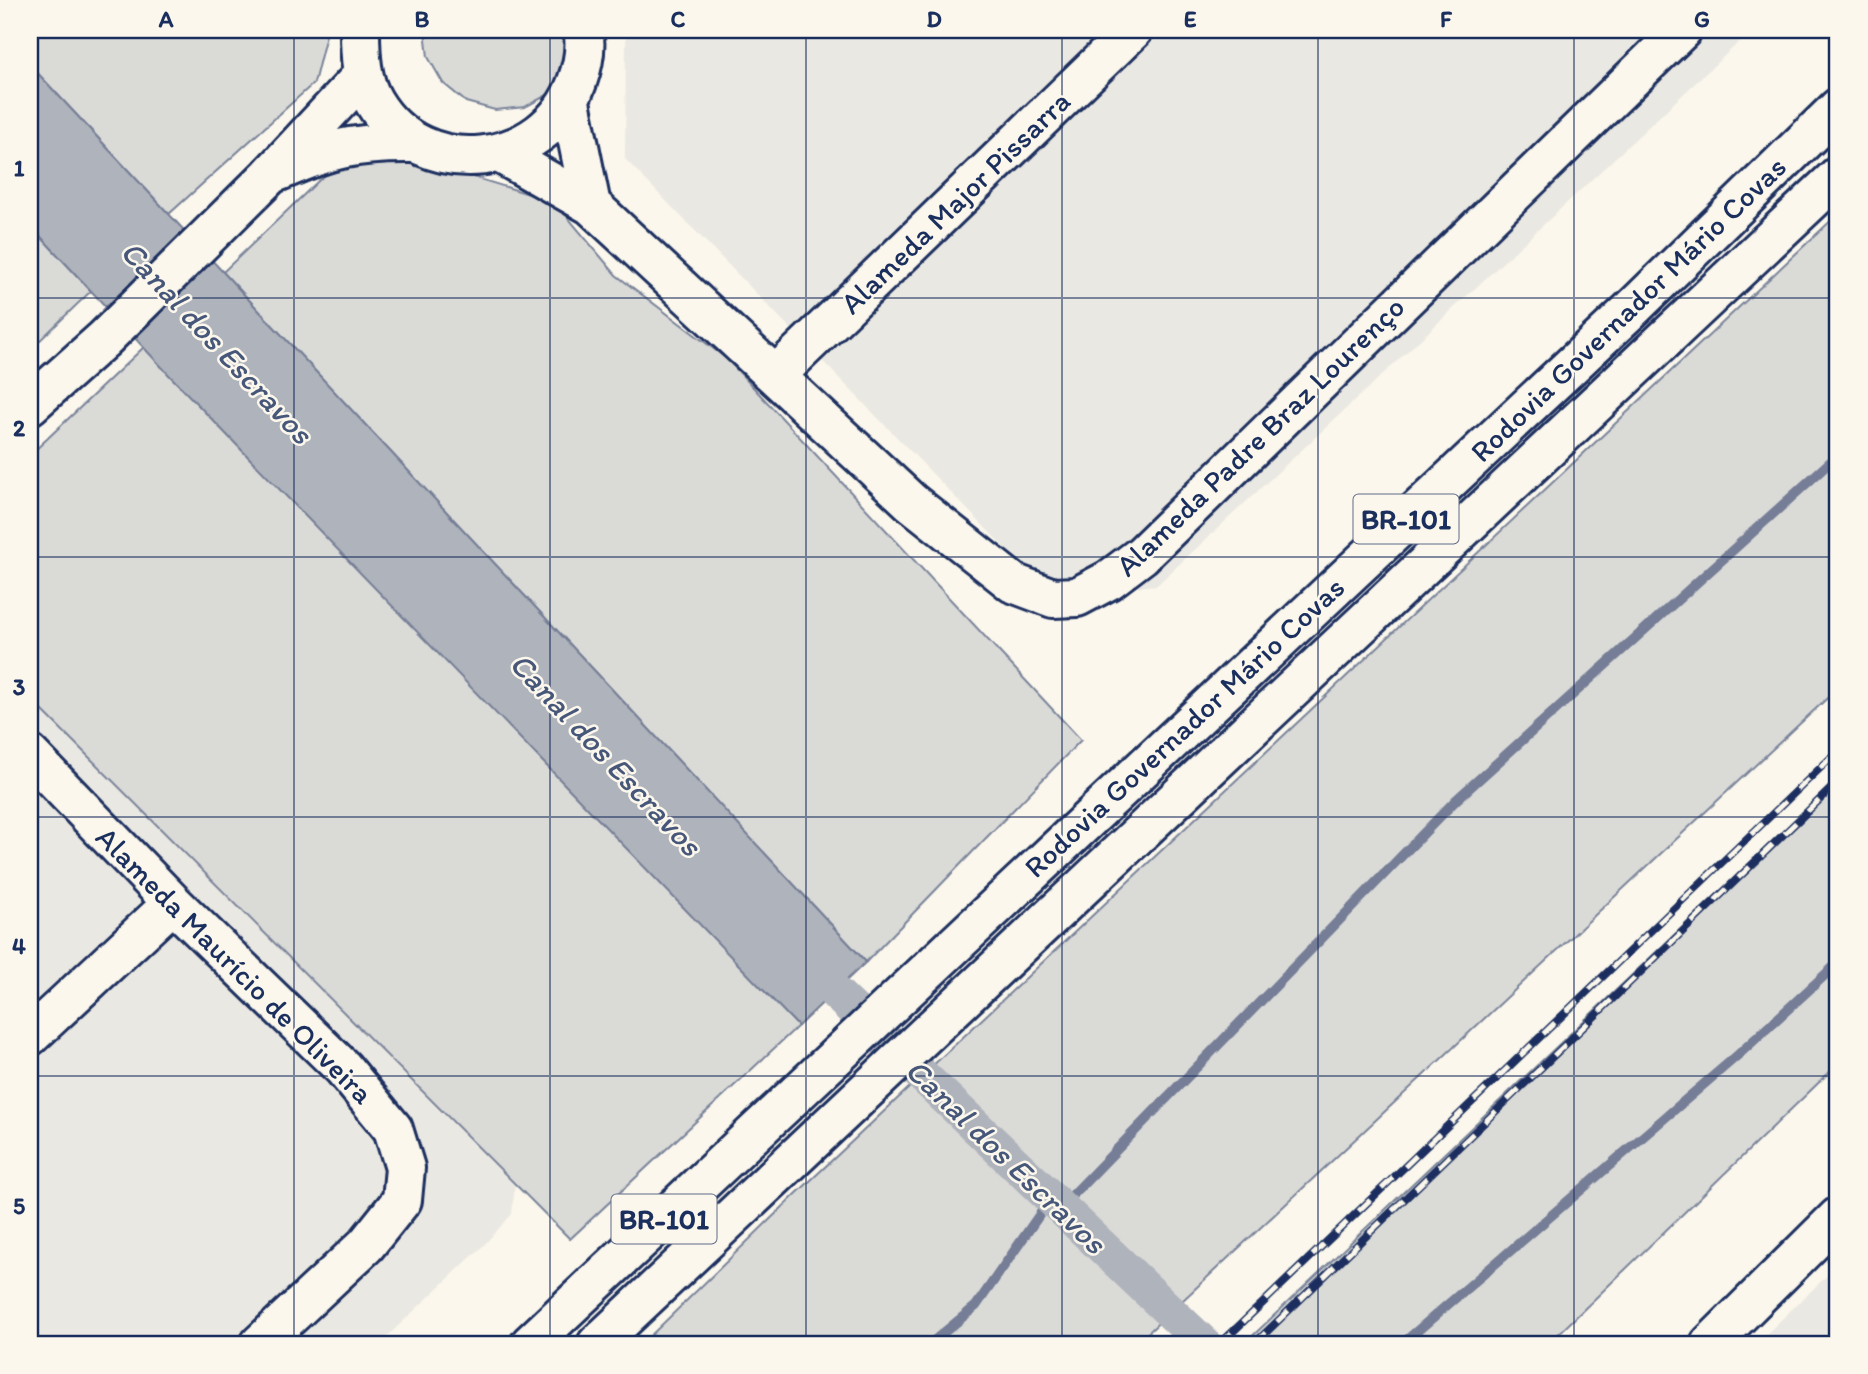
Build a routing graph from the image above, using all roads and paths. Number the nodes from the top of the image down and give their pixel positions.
1 (360, 30) edge
2 (1133, 30) edge
3 (1682, 30) edge
4 (587, 41) edge
5 (363, 75) junction
6 (570, 102) junction
7 (1838, 108) edge
8 (415, 143) junction
9 (501, 154) junction
10 (269, 176) junction
11 (1838, 176) edge
12 (591, 205) junction
13 (777, 374) junction
14 (30, 405) edge
15 (30, 755) edge
16 (173, 903) junction
17 (30, 1036) edge
18 (1838, 1217) edge
19 (260, 1344) edge
20 (530, 1344) edge
21 (597, 1344) edge
22 (1710, 1344) edge

1 - 5 street
2 - 13 street, Alameda Major Pissarra
3 - 13 street, Alameda Padre Braz Lourenço
4 - 6 street
5 - 8 street
5 - 10 street
6 - 9 street
6 - 12 street
7 - 20 street, Rodovia Governador Mário Covas / BR-101
8 - 9 street
8 - 10 street
9 - 12 street, Alameda Padre Braz Lourenço
10 - 14 street
11 - 21 street, Rodovia Governador Mário Covas / BR-101
12 - 13 street, Alameda Padre Braz Lourenço
15 - 16 street, Alameda Maurício de Oliveira
16 - 17 street
16 - 19 street, Alameda Maurício de Oliveira
18 - 22 street

